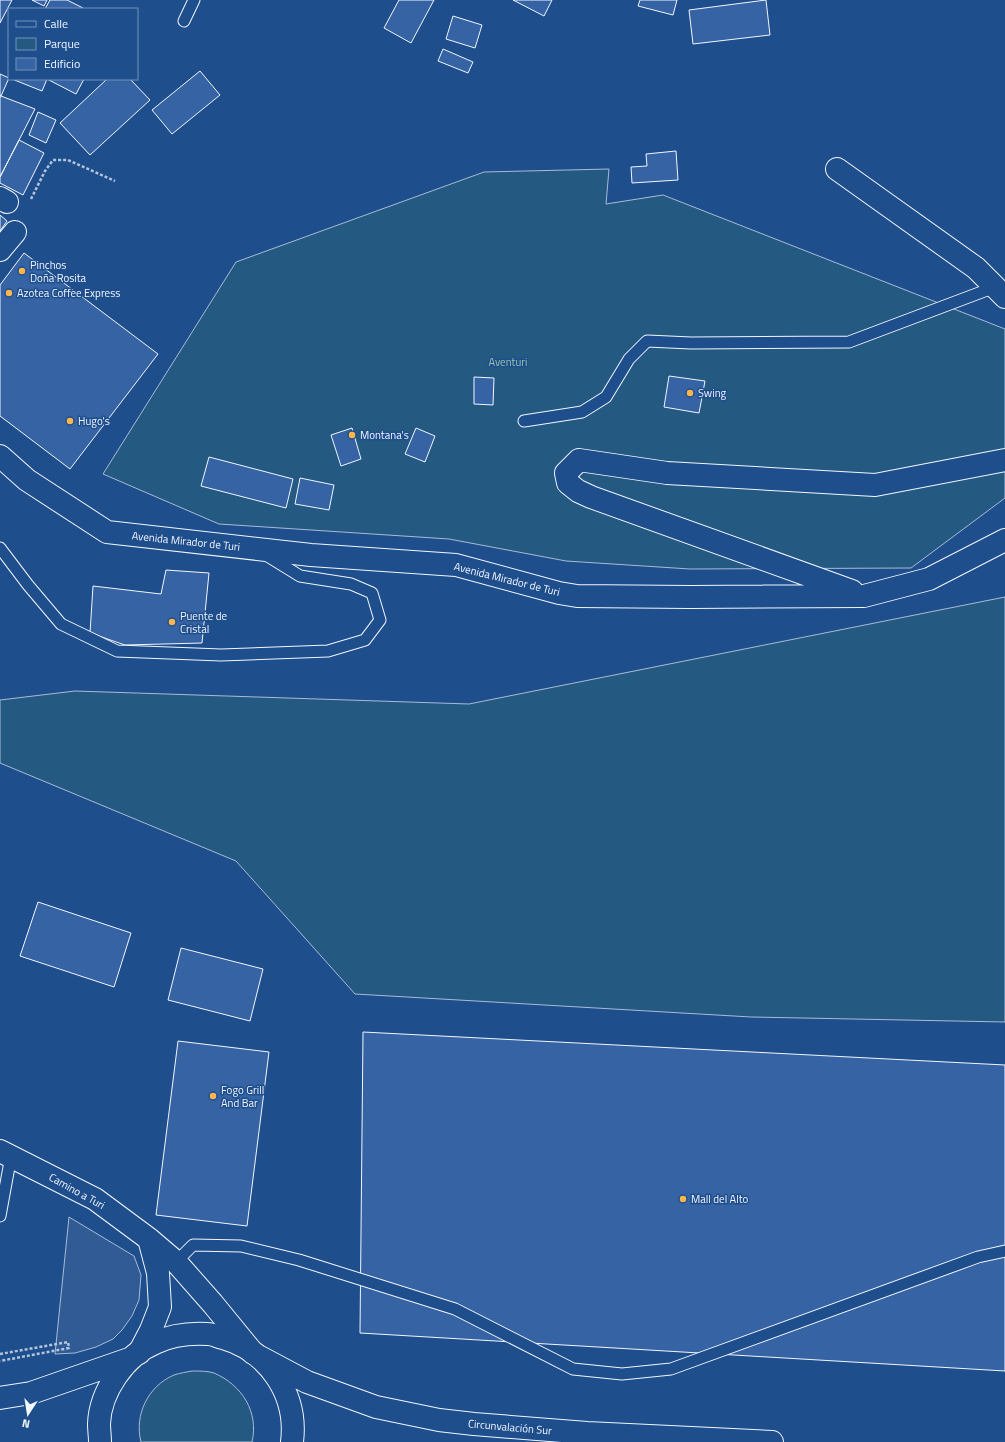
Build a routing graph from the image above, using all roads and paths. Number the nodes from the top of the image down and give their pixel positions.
1 (194, 0) edge
2 (184, 21) dead end
3 (838, 169) dead end
4 (115, 181) dead end
5 (15, 232) joint
6 (0, 250) edge
7 (1000, 292) edge
8 (524, 422) dead end
9 (0, 456) edge
10 (1005, 460) edge
11 (1005, 540) edge
12 (0, 548) edge
13 (255, 548) junction
14 (864, 596) junction
15 (5, 1154) edge
16 (0, 1216) edge
17 (149, 1239) junction
18 (1005, 1251) edge
19 (176, 1262) junction
20 (0, 1354) edge
21 (257, 1355) junction
22 (134, 1356) junction
23 (0, 1361) edge
24 (0, 1398) edge
25 (100, 1442) edge
26 (292, 1442) edge
27 (772, 1442) edge

1 - 2 lane
3 - 7 main road
4 - 5 path
5 - 6 main road
7 - 8 lane
9 - 13 main road, Avenida Mirador de Turi
10 - 14 main road
11 - 14 main road, Avenida Mirador de Turi
12 - 13 lane
13 - 14 main road, Avenida Mirador de Turi
15 - 16 lane
15 - 17 main road, Camino a Turi
17 - 19 main road, Camino a Turi
17 - 22 main road
18 - 19 lane
19 - 21 main road, Camino a Turi
20 - 23 path
21 - 22 main road
21 - 26 main road, Camino a Turi
21 - 27 main road, Circunvalación Sur
22 - 24 main road
22 - 25 main road

